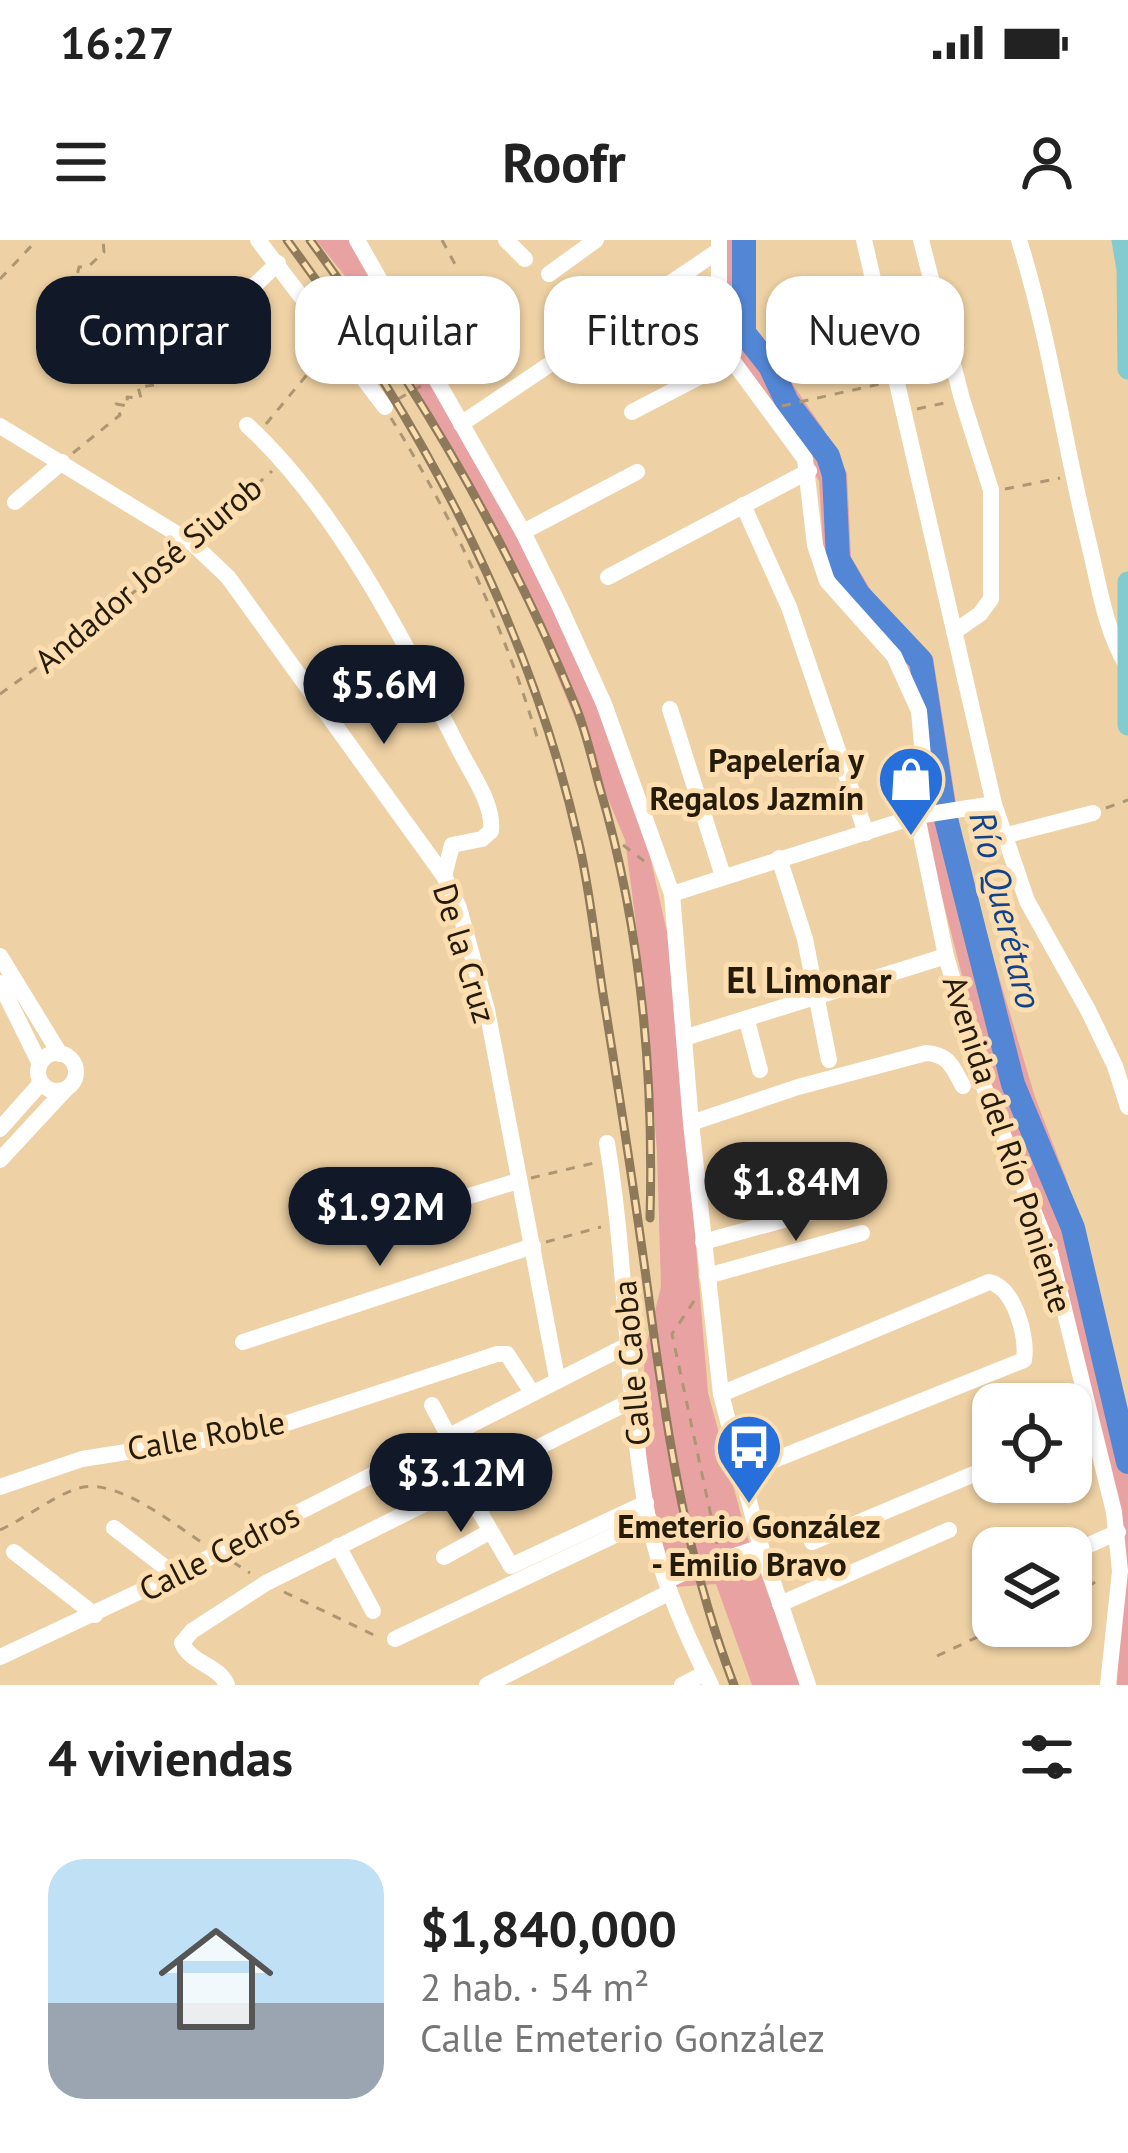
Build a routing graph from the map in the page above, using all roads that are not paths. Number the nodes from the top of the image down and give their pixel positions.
1 (258, 240) edge
2 (506, 240) edge
3 (596, 240) edge
4 (864, 240) edge
5 (921, 240) edge
6 (1018, 240) edge
7 (1123, 240) edge
8 (367, 244) edge
9 (718, 246) edge
10 (525, 259) dead end
11 (278, 263) junction
12 (549, 274) dead end
13 (264, 276) edge
14 (718, 276) edge
15 (1128, 369) edge
16 (742, 373) edge
17 (686, 384) edge
18 (385, 407) road end
19 (632, 412) dead end
20 (461, 424) junction
21 (0, 426) edge
22 (252, 430) road end
23 (62, 462) junction
24 (809, 471) junction
25 (637, 472) dead end
26 (15, 502) dead end
27 (743, 505) junction
28 (524, 532) junction
29 (608, 577) dead end
30 (1128, 582) edge
31 (954, 632) junction
32 (1127, 666) edge
33 (670, 709) dead end
34 (1128, 725) edge
35 (994, 804) junction
36 (928, 813) junction
37 (1093, 813) road end
38 (866, 833) junction
39 (1007, 835) junction
40 (779, 858) junction
41 (444, 876) junction
42 (723, 876) junction
43 (672, 894) junction
44 (0, 956) edge
45 (946, 956) junction
46 (0, 983) edge
47 (818, 999) junction
48 (747, 1021) junction
49 (687, 1037) junction
50 (60, 1054) junction
51 (829, 1060) dead end
52 (760, 1070) dead end
53 (40, 1074) junction
54 (963, 1086) dead end
55 (65, 1090) junction
56 (1128, 1107) edge
57 (692, 1124) junction
58 (0, 1129) edge
59 (609, 1151) road end
60 (0, 1160) edge
61 (518, 1181) junction
62 (875, 1195) dead end
63 (407, 1215) dead end
64 (862, 1233) dead end
65 (704, 1242) junction
66 (533, 1246) junction
67 (707, 1276) junction
68 (243, 1342) dead end
69 (628, 1345) junction
70 (557, 1378) junction
71 (1081, 1383) edge
72 (531, 1391) junction
73 (722, 1394) junction
74 (633, 1400) junction
75 (432, 1405) dead end
76 (1092, 1429) edge
77 (448, 1435) junction
78 (759, 1466) dead end
79 (972, 1475) edge
80 (463, 1483) junction
81 (0, 1487) edge
82 (647, 1511) junction
83 (114, 1528) dead end
84 (949, 1530) dead end
85 (489, 1532) junction
86 (1118, 1532) junction
87 (812, 1542) dead end
88 (1092, 1544) edge
89 (338, 1546) junction
90 (761, 1547) junction
91 (14, 1552) dead end
92 (444, 1557) dead end
93 (718, 1558) road end
94 (688, 1571) dead end
95 (175, 1575) junction
96 (668, 1587) junction
97 (780, 1604) junction
98 (373, 1611) dead end
99 (95, 1615) junction
100 (395, 1639) dead end
101 (0, 1657) edge
102 (708, 1679) edge
103 (1103, 1682) edge
104 (227, 1685) edge
105 (487, 1685) edge
106 (682, 1685) edge
107 (808, 1685) edge

1 - 11 street
2 - 10 street
3 - 12 street
4 - 31 street
5 - 31 street
6 - 32 street
7 - 15 main road
8 - 20 street
9 - 14 street, Avenida del Río Poniente
9 - 20 street
11 - 13 street
11 - 18 street
16 - 24 street, Avenida del Río Poniente
17 - 19 street
20 - 28 street
21 - 23 street, De la Cruz
22 - 41 street, Andador José Siurob
23 - 26 street
23 - 41 street, De la Cruz
24 - 27 street
24 - 36 street, Avenida del Río Poniente
25 - 28 street
27 - 29 street
27 - 38 street
28 - 43 street
30 - 32 main road
31 - 35 street
32 - 34 main road
33 - 42 street
35 - 36 street
35 - 39 street
36 - 38 street
36 - 45 street, Avenida del Río Poniente
37 - 39 street
38 - 40 street
39 - 56 street
40 - 42 street
40 - 47 street
41 - 61 street, De la Cruz
42 - 43 street
43 - 49 street
44 - 50 street
45 - 47 street
45 - 71 street, Avenida del Río Poniente
46 - 53 street
47 - 48 street
47 - 51 street
48 - 49 street
48 - 52 street
49 - 57 street
50 - 53 street
50 - 55 street
53 - 55 street
53 - 58 street
54 - 57 street
55 - 60 street
57 - 65 street
59 - 69 street, Calle Caoba
61 - 63 street
61 - 66 street, De la Cruz
62 - 65 street
64 - 67 street
65 - 67 street
66 - 68 street
66 - 70 street, De la Cruz
67 - 73 street
69 - 70 street, Calle Cedros
69 - 74 street, Calle Caoba
70 - 72 street, Calle Cedros
72 - 77 street, Calle Cedros
72 - 81 street, Calle Roble
73 - 78 street
73 - 90 street
74 - 80 street
74 - 82 street, Calle Caoba
75 - 77 street
76 - 86 street, Avenida del Río Poniente
77 - 95 street, Calle Cedros
79 - 87 street
80 - 85 street
80 - 89 street
82 - 85 street
82 - 96 street, Calle Caoba
82 - 100 street
83 - 95 street
84 - 97 street
85 - 92 street
86 - 88 street
86 - 103 street, Avenida del Río Poniente
89 - 98 street
89 - 104 street
90 - 93 street
90 - 97 street
91 - 99 street
94 - 96 street
95 - 99 street, Calle Cedros
96 - 102 street, Calle Caoba
96 - 105 street
97 - 107 street
99 - 101 street, Calle Cedros
102 - 106 street

